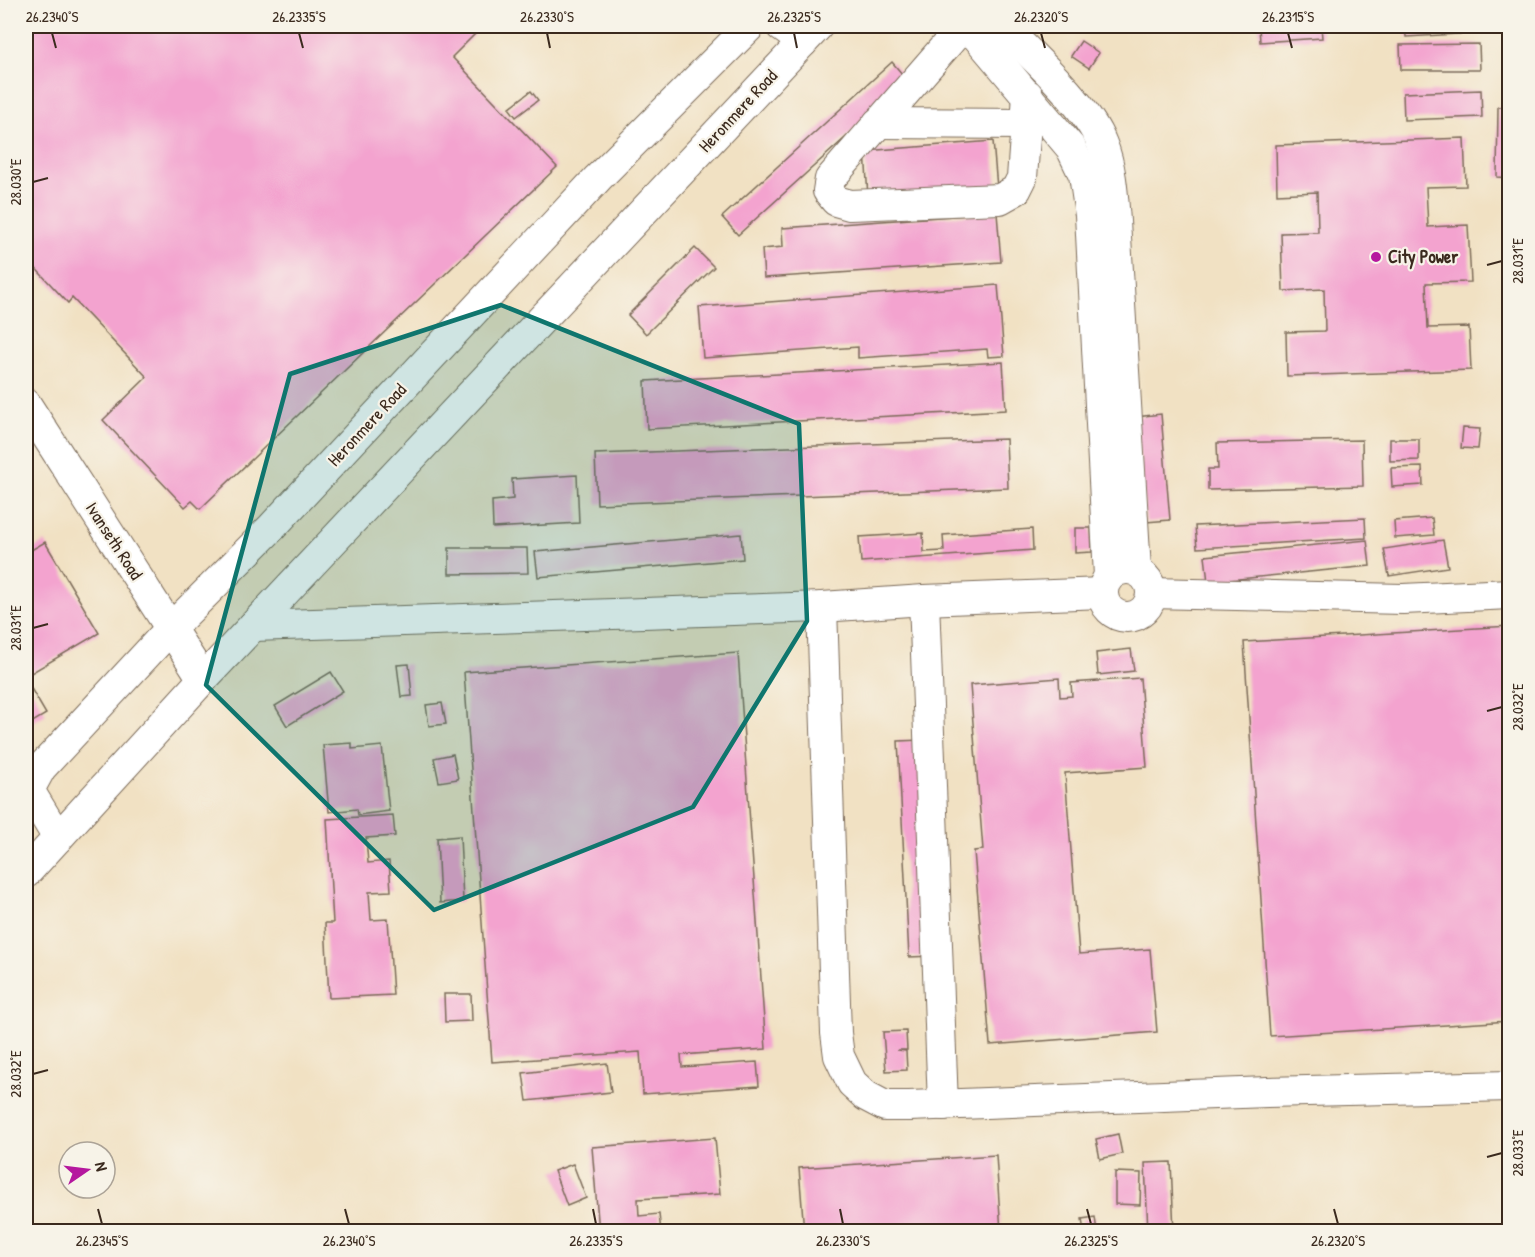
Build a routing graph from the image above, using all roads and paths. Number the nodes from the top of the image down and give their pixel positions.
1 (750, 26) edge
2 (963, 26) edge
3 (968, 26) edge
4 (1002, 26) edge
5 (801, 31) edge
6 (1027, 109) junction
7 (879, 123) junction
8 (26, 404) edge
9 (1125, 583) junction
10 (1509, 594) edge
11 (924, 600) junction
12 (822, 607) junction
13 (253, 626) junction
14 (171, 628) junction
15 (203, 679) junction
16 (58, 838) junction
17 (26, 873) edge
18 (1509, 1086) edge
19 (943, 1105) junction

1 - 14 street, Heronmere Road
2 - 7 street
3 - 6 street
4 - 9 street
5 - 13 street, Heronmere Road
6 - 7 street
6 - 7 street
6 - 9 street
8 - 14 street, Ivanseth Road
9 - 10 street
9 - 11 street
11 - 12 street
11 - 19 street
12 - 13 street
12 - 19 street
13 - 15 street, Heronmere Road
14 - 15 street, Ivanseth Road
14 - 16 street, Heronmere Road
15 - 16 street, Heronmere Road
16 - 17 street, Heronmere Road
18 - 19 street

